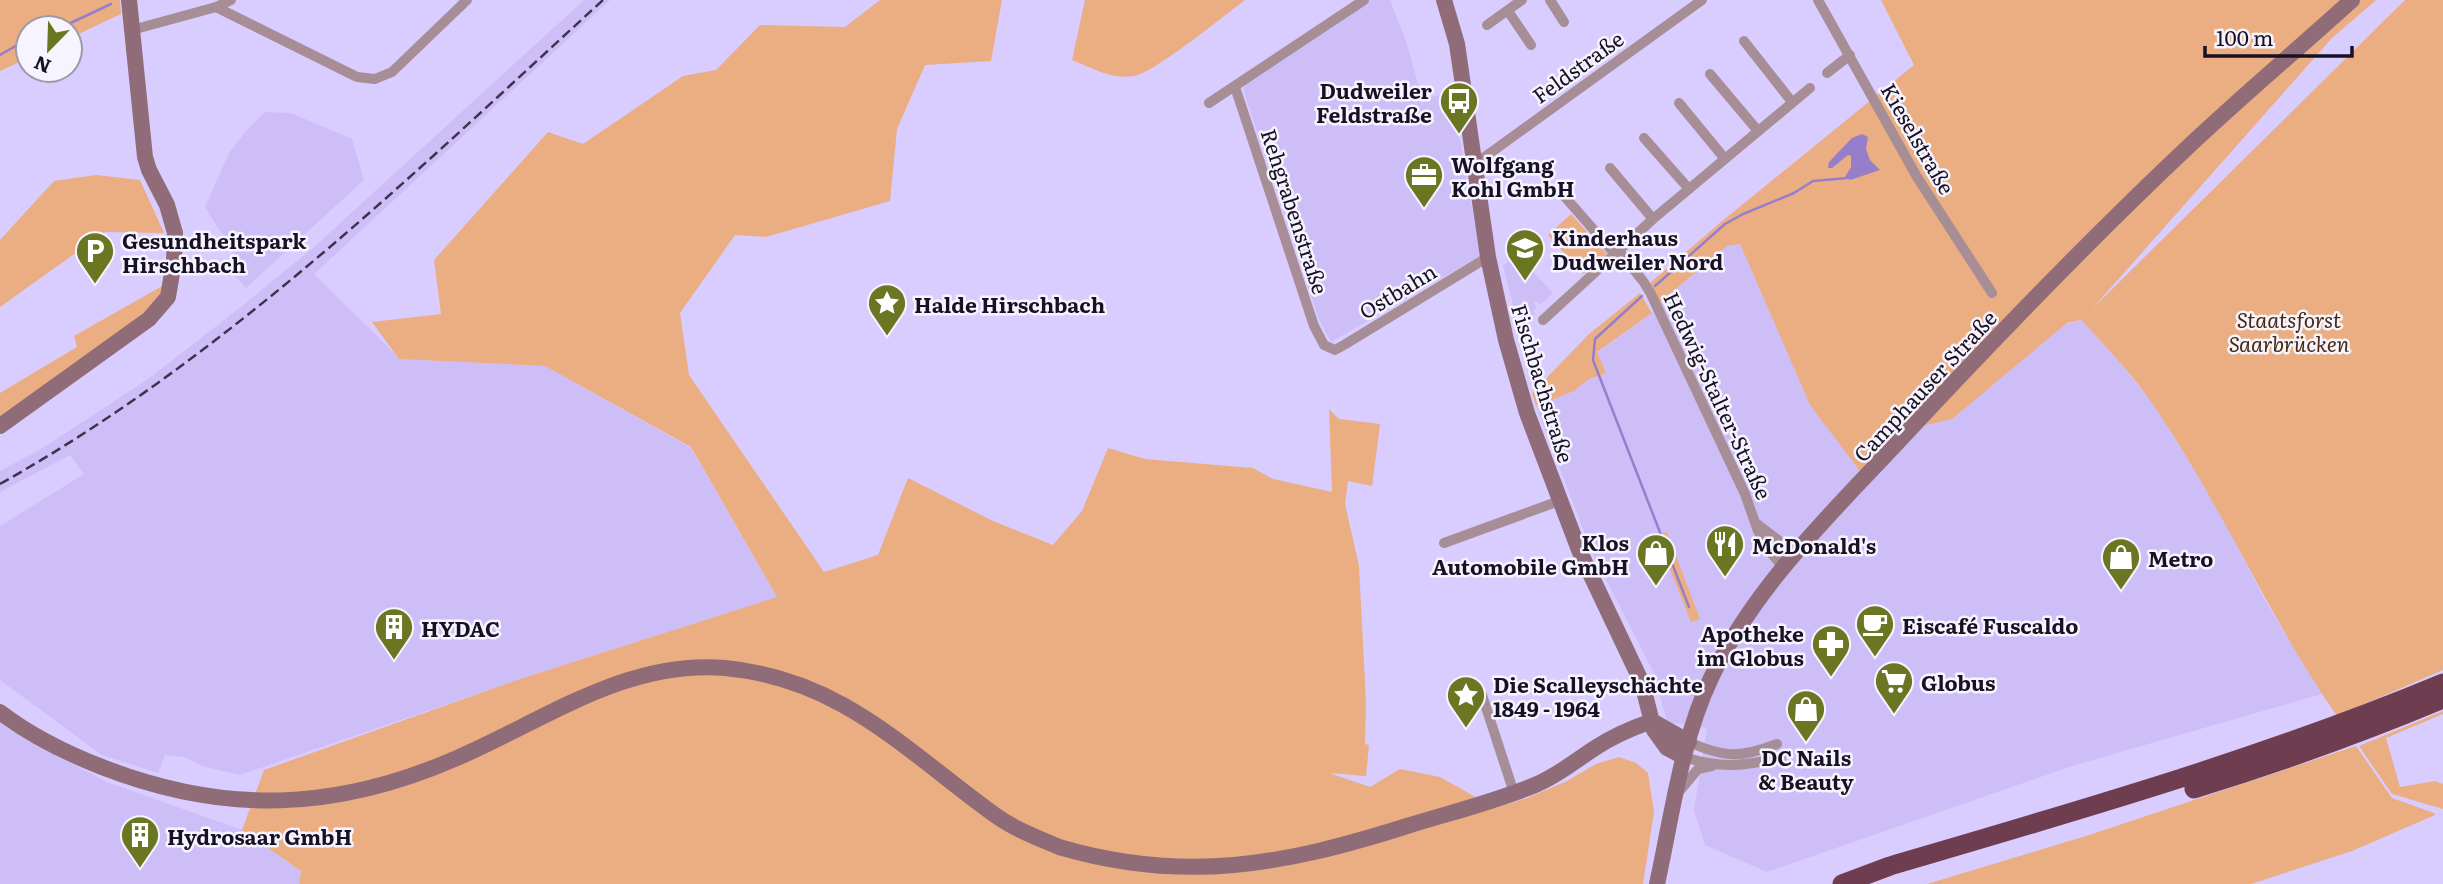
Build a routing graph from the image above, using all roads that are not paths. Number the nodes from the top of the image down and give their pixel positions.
1 (129, 0) edge
2 (231, 0) edge
3 (467, 0) edge
4 (1364, 0) edge
5 (1444, 0) edge
6 (1522, 0) edge
7 (1550, 0) edge
8 (1702, 0) edge
9 (1818, 0) edge
10 (2340, 0) edge
11 (2352, 0) edge
12 (216, 7) junction
13 (1508, 10) junction
14 (1564, 22) dead end
15 (1487, 25) dead end
16 (2324, 25) junction
17 (132, 30) junction
18 (1744, 41) dead end
19 (1531, 45) dead end
20 (1850, 55) junction
21 (1827, 73) dead end
22 (1710, 74) dead end
23 (1235, 87) junction
24 (1810, 88) dead end
25 (1792, 102) junction
26 (1209, 103) dead end
27 (1679, 103) dead end
28 (1758, 131) junction
29 (1644, 138) dead end
30 (1725, 159) junction
31 (1475, 164) junction
32 (1610, 168) dead end
33 (1689, 189) junction
34 (1565, 197) dead end
35 (1653, 219) junction
36 (1616, 251) junction
37 (1488, 257) junction
38 (1992, 293) dead end
39 (1544, 320) dead end
40 (1324, 345) joint
41 (0, 426) edge
42 (1559, 501) junction
43 (1757, 524) junction
44 (1444, 543) dead end
45 (1795, 553) junction
46 (1783, 567) junction
47 (2443, 683) edge
48 (1482, 695) dead end
49 (2443, 699) edge
50 (0, 712) edge
51 (1652, 721) junction
52 (1777, 744) dead end
53 (1686, 750) junction
54 (1781, 758) dead end
55 (1715, 765) junction
56 (1514, 793) junction
57 (1676, 797) junction
58 (1657, 884) edge
59 (1842, 884) edge
60 (1879, 884) edge

1 - 17 street
2 - 12 street
3 - 12 street
4 - 23 street
5 - 31 street, Fischbachstraße
6 - 13 street
7 - 14 street
8 - 31 street, Feldstraße
9 - 20 street, Kieselstraße
10 - 16 street
11 - 16 street, Camphauser Straße
12 - 17 street
13 - 15 street
13 - 19 street
16 - 45 street, Camphauser Straße
17 - 41 street
18 - 25 street
20 - 21 street
20 - 38 street, Kieselstraße
22 - 28 street
23 - 26 street
23 - 40 street, Rehgrabenstraße
24 - 25 street
25 - 28 street
27 - 30 street
28 - 30 street
29 - 33 street
30 - 33 street
31 - 37 street, Fischbachstraße
32 - 35 street
33 - 35 street
34 - 36 street, Hedwig-Stalter-Straße
35 - 36 street
36 - 39 street
36 - 43 street, Hedwig-Stalter-Straße
37 - 40 street, Ostbahn
37 - 42 street, Fischbachstraße
42 - 44 street
42 - 51 street, Fischbachstraße
43 - 45 street, Hedwig-Stalter-Straße
43 - 46 street, Hedwig-Stalter-Straße
45 - 46 street, Camphauser Straße
46 - 53 street, Camphauser Straße
47 - 59 highway
48 - 56 street
49 - 60 highway
50 - 56 street
51 - 53 street, Fischbachstraße
51 - 56 street
52 - 53 street, Fischbachstraße
53 - 55 street, Fischbachstraße
53 - 57 street, Camphauser Straße
54 - 55 street, Fischbachstraße
55 - 57 street
57 - 58 street, Camphauser Straße

